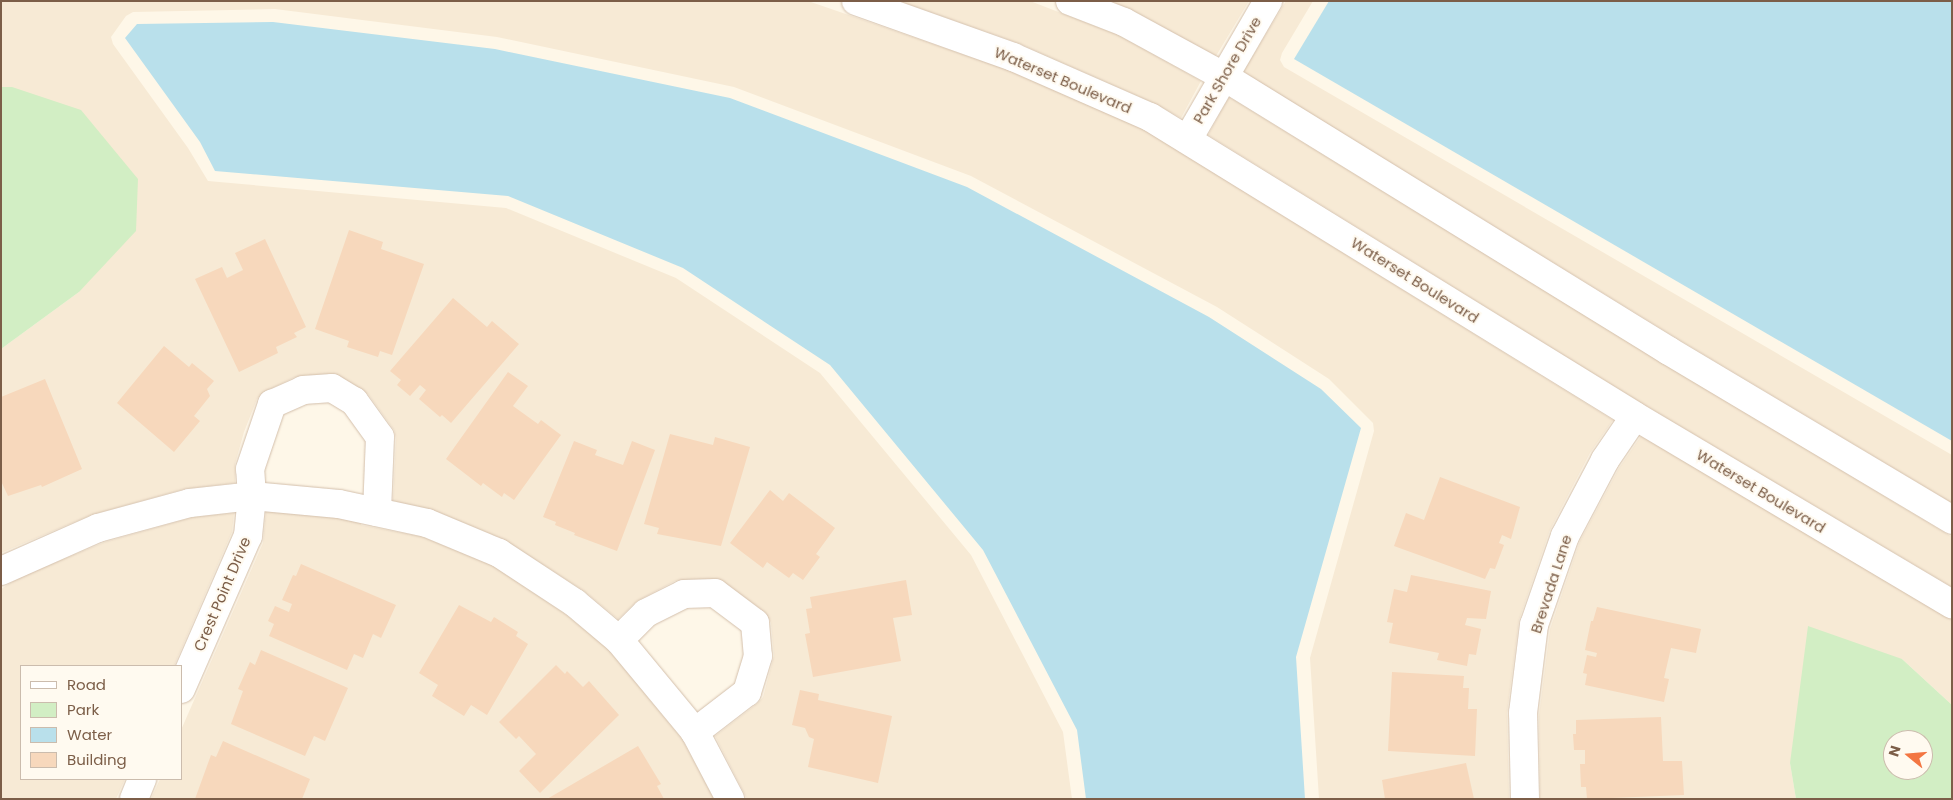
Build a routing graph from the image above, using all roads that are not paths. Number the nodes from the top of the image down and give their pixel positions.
1 (856, 1) edge
2 (1070, 1) edge
3 (1268, 1) edge
4 (1223, 76) junction
5 (1188, 139) junction
6 (1635, 416) junction
7 (252, 496) junction
8 (377, 512) junction
9 (1952, 520) edge
10 (1, 571) edge
11 (1952, 604) edge
12 (619, 640) junction
13 (182, 687) edge
14 (695, 732) junction
15 (142, 780) edge
16 (134, 799) edge
17 (730, 799) edge
18 (1525, 799) edge

1 - 5 street, Waterset Boulevard
2 - 4 street
3 - 4 street, Park Shore Drive
4 - 5 street, Park Shore Drive
4 - 9 street
5 - 6 street, Waterset Boulevard
6 - 11 street, Waterset Boulevard
6 - 18 street, Brevada Lane
7 - 8 street
7 - 8 street, Crest Point Drive
7 - 10 street
7 - 13 street, Crest Point Drive
8 - 12 street
12 - 14 street
12 - 14 street
14 - 17 street
15 - 16 street

